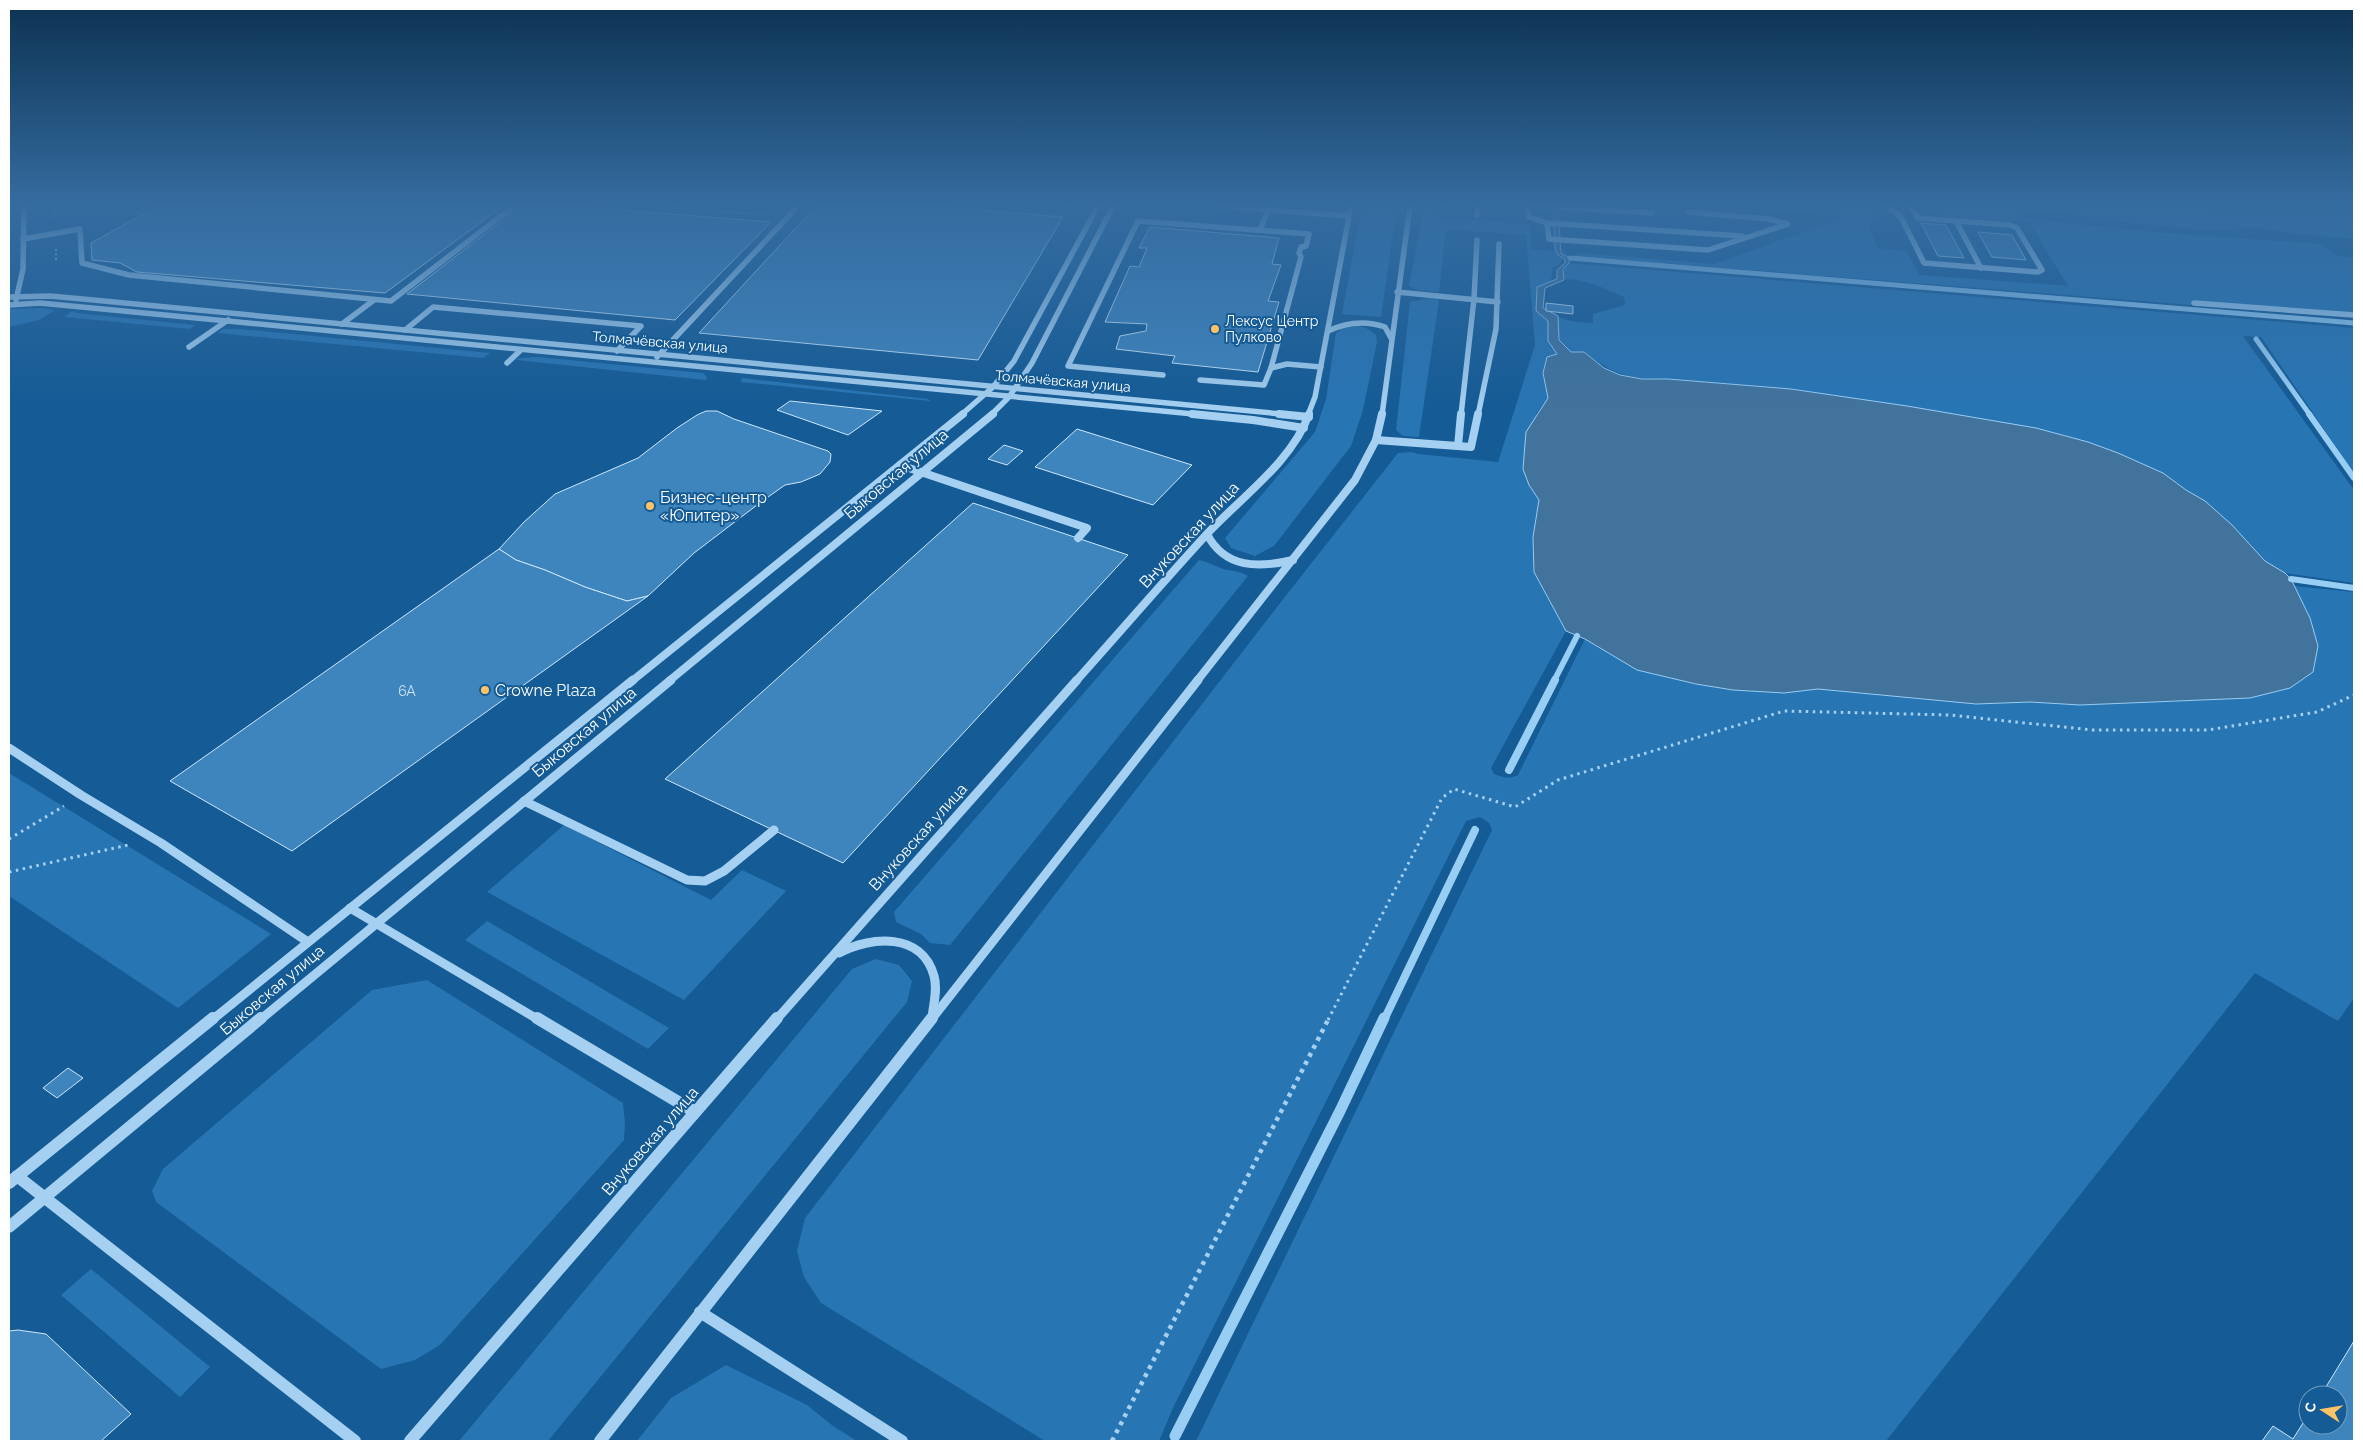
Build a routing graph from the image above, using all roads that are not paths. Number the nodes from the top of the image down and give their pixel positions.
1 (21, 274) edge
2 (124, 274) edge
3 (426, 274) edge
4 (735, 274) edge
5 (1061, 274) edge
6 (1078, 274) edge
7 (1113, 274) edge
8 (1297, 274) edge
9 (1339, 274) edge
10 (1400, 274) edge
11 (1475, 274) edge
12 (1498, 274) edge
13 (1397, 292) junction
14 (19, 295) junction
15 (9, 297) edge
16 (1474, 299) junction
17 (374, 300) junction
18 (1498, 302) junction
19 (2194, 303) dead end
20 (11, 305) edge
21 (238, 314) junction
22 (2354, 315) edge
23 (227, 321) junction
24 (342, 324) junction
25 (405, 330) junction
26 (1328, 331) junction
27 (1391, 338) junction
28 (189, 347) dead end
29 (521, 350) junction
30 (618, 351) junction
31 (659, 355) junction
32 (652, 362) junction
33 (738, 362) junction
34 (507, 363) dead end
35 (1321, 367) junction
36 (1270, 368) junction
37 (732, 370) junction
38 (1163, 375) dead end
39 (1200, 380) dead end
40 (993, 387) junction
41 (1015, 389) junction
42 (985, 395) junction
43 (1009, 397) junction
44 (1309, 417) junction
45 (1304, 428) junction
46 (1376, 440) junction
47 (1458, 446) junction
48 (900, 465) junction
49 (922, 472) junction
50 (1208, 534) junction
51 (1078, 538) dead end
52 (1293, 560) junction
53 (9, 748) edge
54 (524, 801) junction
55 (774, 830) dead end
56 (350, 908) junction
57 (375, 924) junction
58 (308, 942) junction
59 (829, 959) junction
60 (932, 1019) junction
61 (695, 1112) junction
62 (13, 1180) edge
63 (44, 1198) junction
64 (9, 1227) edge
65 (700, 1312) junction
66 (355, 1441) edge
67 (410, 1441) edge
68 (600, 1441) edge
69 (902, 1441) edge

1 - 14 street
2 - 17 street
3 - 17 street
4 - 31 street
5 - 40 street, Быковская улица
6 - 41 street, Быковская улица
7 - 38 street
8 - 36 street
9 - 26 street, Внуковская улица
10 - 13 street
11 - 16 street
12 - 18 street
13 - 16 street
13 - 27 street
14 - 15 street, Толмачёвская улица
14 - 20 street
14 - 21 street, Толмачёвская улица
16 - 18 street
16 - 47 street
17 - 24 street
18 - 47 street
19 - 22 street
20 - 23 street, Толмачёвская улица
21 - 23 street
21 - 24 street, Толмачёвская улица
23 - 28 street
23 - 29 street, Толмачёвская улица
24 - 25 street, Толмачёвская улица
25 - 30 street, Толмачёвская улица
25 - 30 street
26 - 27 street
26 - 35 street, Внуковская улица
27 - 46 street
29 - 32 street, Толмачёвская улица
29 - 34 street
30 - 31 street, Толмачёвская улица
31 - 32 street
31 - 33 street, Толмачёвская улица
32 - 37 street, Толмачёвская улица
33 - 37 street
33 - 40 street, Толмачёвская улица
35 - 36 street
35 - 44 street, Внуковская улица
36 - 39 street
37 - 42 street, Толмачёвская улица
40 - 41 street, Толмачёвская улица
40 - 42 street, Быковская улица
41 - 43 street, Быковская улица
41 - 44 street, Толмачёвская улица
42 - 43 street, Толмачёвская улица
42 - 48 street, Быковская улица
43 - 45 street, Толмачёвская улица
43 - 49 street, Быковская улица
44 - 45 street, Внуковская улица
45 - 50 street, Внуковская улица
46 - 47 street
46 - 52 street
48 - 49 street
48 - 56 street, Быковская улица
49 - 51 street
49 - 54 street, Быковская улица
50 - 52 street
50 - 59 street, Внуковская улица
52 - 60 street
53 - 58 street
54 - 55 street
54 - 57 street, Быковская улица
56 - 57 street
56 - 58 street, Быковская улица
57 - 61 street
57 - 63 street, Быковская улица
58 - 62 street, Быковская улица
59 - 60 street
59 - 61 street, Внуковская улица
60 - 65 street
61 - 67 street, Внуковская улица
62 - 63 street
63 - 64 street, Быковская улица
63 - 66 street
65 - 68 street
65 - 69 street

